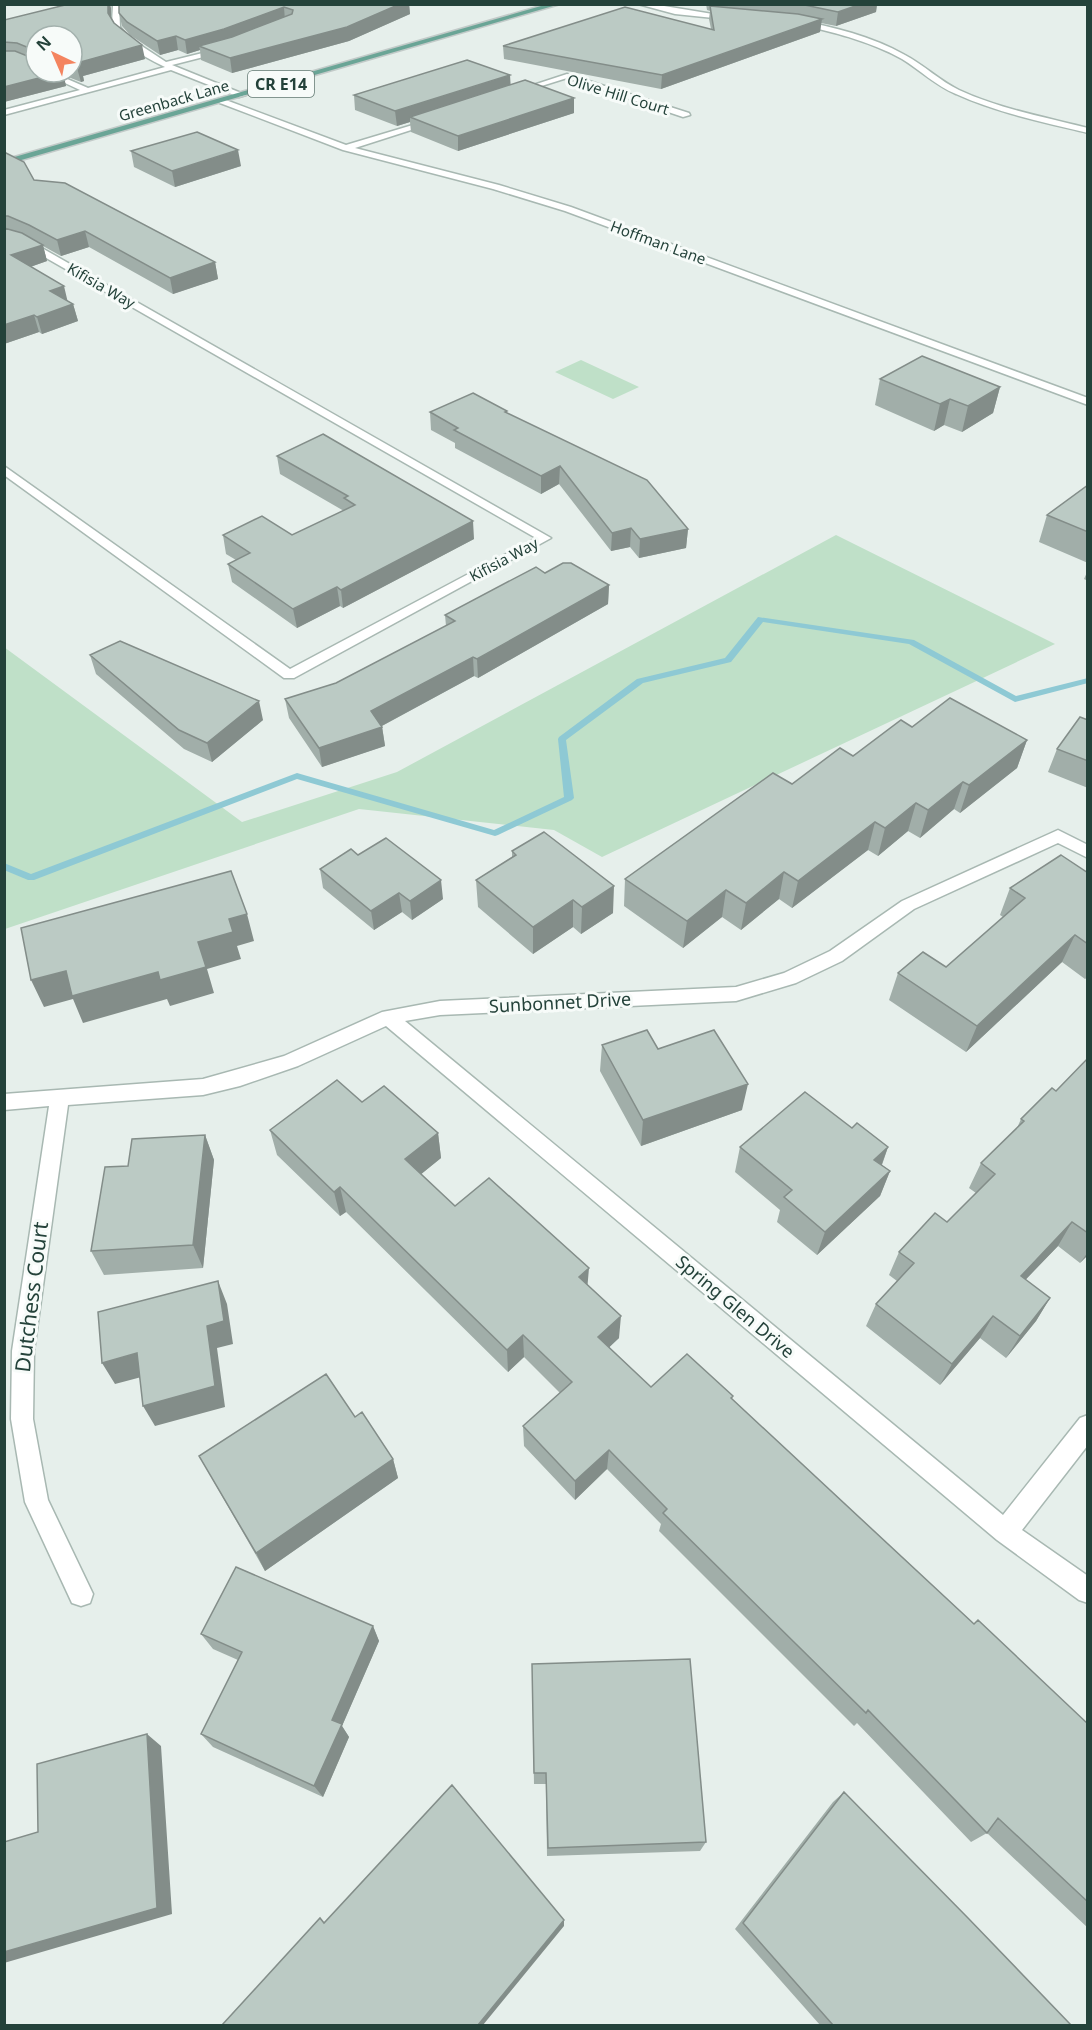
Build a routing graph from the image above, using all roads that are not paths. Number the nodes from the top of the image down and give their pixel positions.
1 (116, 4) edge
2 (557, 4) edge
3 (641, 4) edge
4 (742, 18) edge
5 (786, 21) edge
6 (230, 47) edge
7 (172, 66) junction
8 (72, 84) edge
9 (88, 91) junction
10 (512, 94) edge
11 (242, 95) junction
12 (223, 101) junction
13 (4, 113) edge
14 (686, 115) dead end
15 (445, 116) edge
16 (1088, 131) edge
17 (346, 148) junction
18 (4, 163) edge
19 (4, 237) edge
20 (1088, 402) edge
21 (4, 469) edge
22 (1088, 852) edge
23 (388, 1017) junction
24 (60, 1097) junction
25 (4, 1102) edge
26 (1088, 1426) edge
27 (1005, 1532) junction
28 (1088, 1590) edge
29 (81, 1594) dead end

1 - 7 street
2 - 11 main road, Greenback Lane / CR E14
3 - 4 street
5 - 16 street
6 - 7 street
7 - 9 street
7 - 11 street
8 - 9 street
9 - 13 street
10 - 14 street, Olive Hill Court
11 - 12 main road, Greenback Lane / CR E14
12 - 17 street, Hoffman Lane
12 - 18 main road, Greenback Lane / CR E14
15 - 17 street
17 - 20 street, Hoffman Lane
19 - 21 street, Kifisia Way
22 - 23 street, Sunbonnet Drive
23 - 24 street, Sunbonnet Drive
23 - 27 street, Spring Glen Drive
24 - 25 street, Sunbonnet Drive
24 - 29 street, Dutchess Court
26 - 27 street
27 - 28 street, Spring Glen Drive

